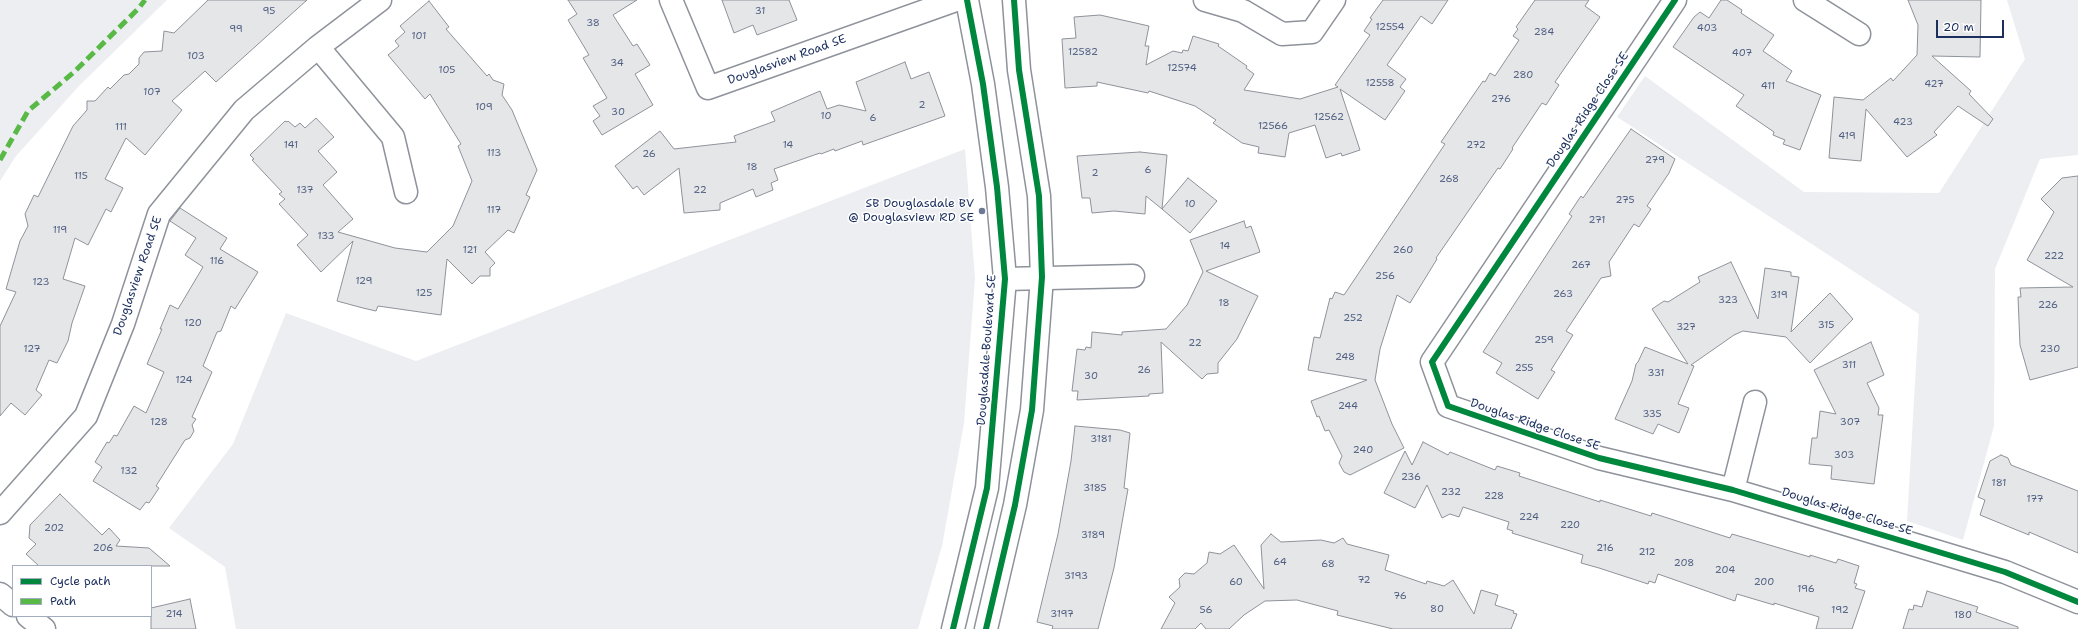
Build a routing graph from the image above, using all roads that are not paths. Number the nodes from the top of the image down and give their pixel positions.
1 (380, 0) edge
2 (671, 0) edge
3 (956, 0) edge
4 (967, 0) edge
5 (1014, 0) edge
6 (1206, 0) edge
7 (1334, 0) edge
8 (1675, 0) edge
9 (1805, 0) edge
10 (1859, 34) dead end
11 (318, 47) junction
12 (406, 192) dead end
13 (1133, 276) dead end
14 (1042, 277) junction
15 (1005, 279) junction
16 (1755, 402) dead end
17 (1733, 490) junction
18 (0, 513) edge
19 (0, 594) edge
20 (2078, 602) edge
21 (12, 603) edge
22 (29, 617) edge
23 (44, 629) edge
24 (953, 629) edge
25 (986, 629) edge

1 - 11 street, Douglasview Road SE
2 - 3 street, Douglasview Road SE
4 - 15 street, Douglasdale Boulevard SE
5 - 14 street
6 - 7 street
8 - 17 street, Douglas Ridge Close SE
9 - 10 street
11 - 12 street
11 - 18 street, Douglasview Road SE
13 - 14 street
14 - 15 street
14 - 25 street
15 - 24 street, Douglasdale Boulevard SE
16 - 17 street
17 - 20 street, Douglas Ridge Close SE
19 - 21 street
22 - 23 street

